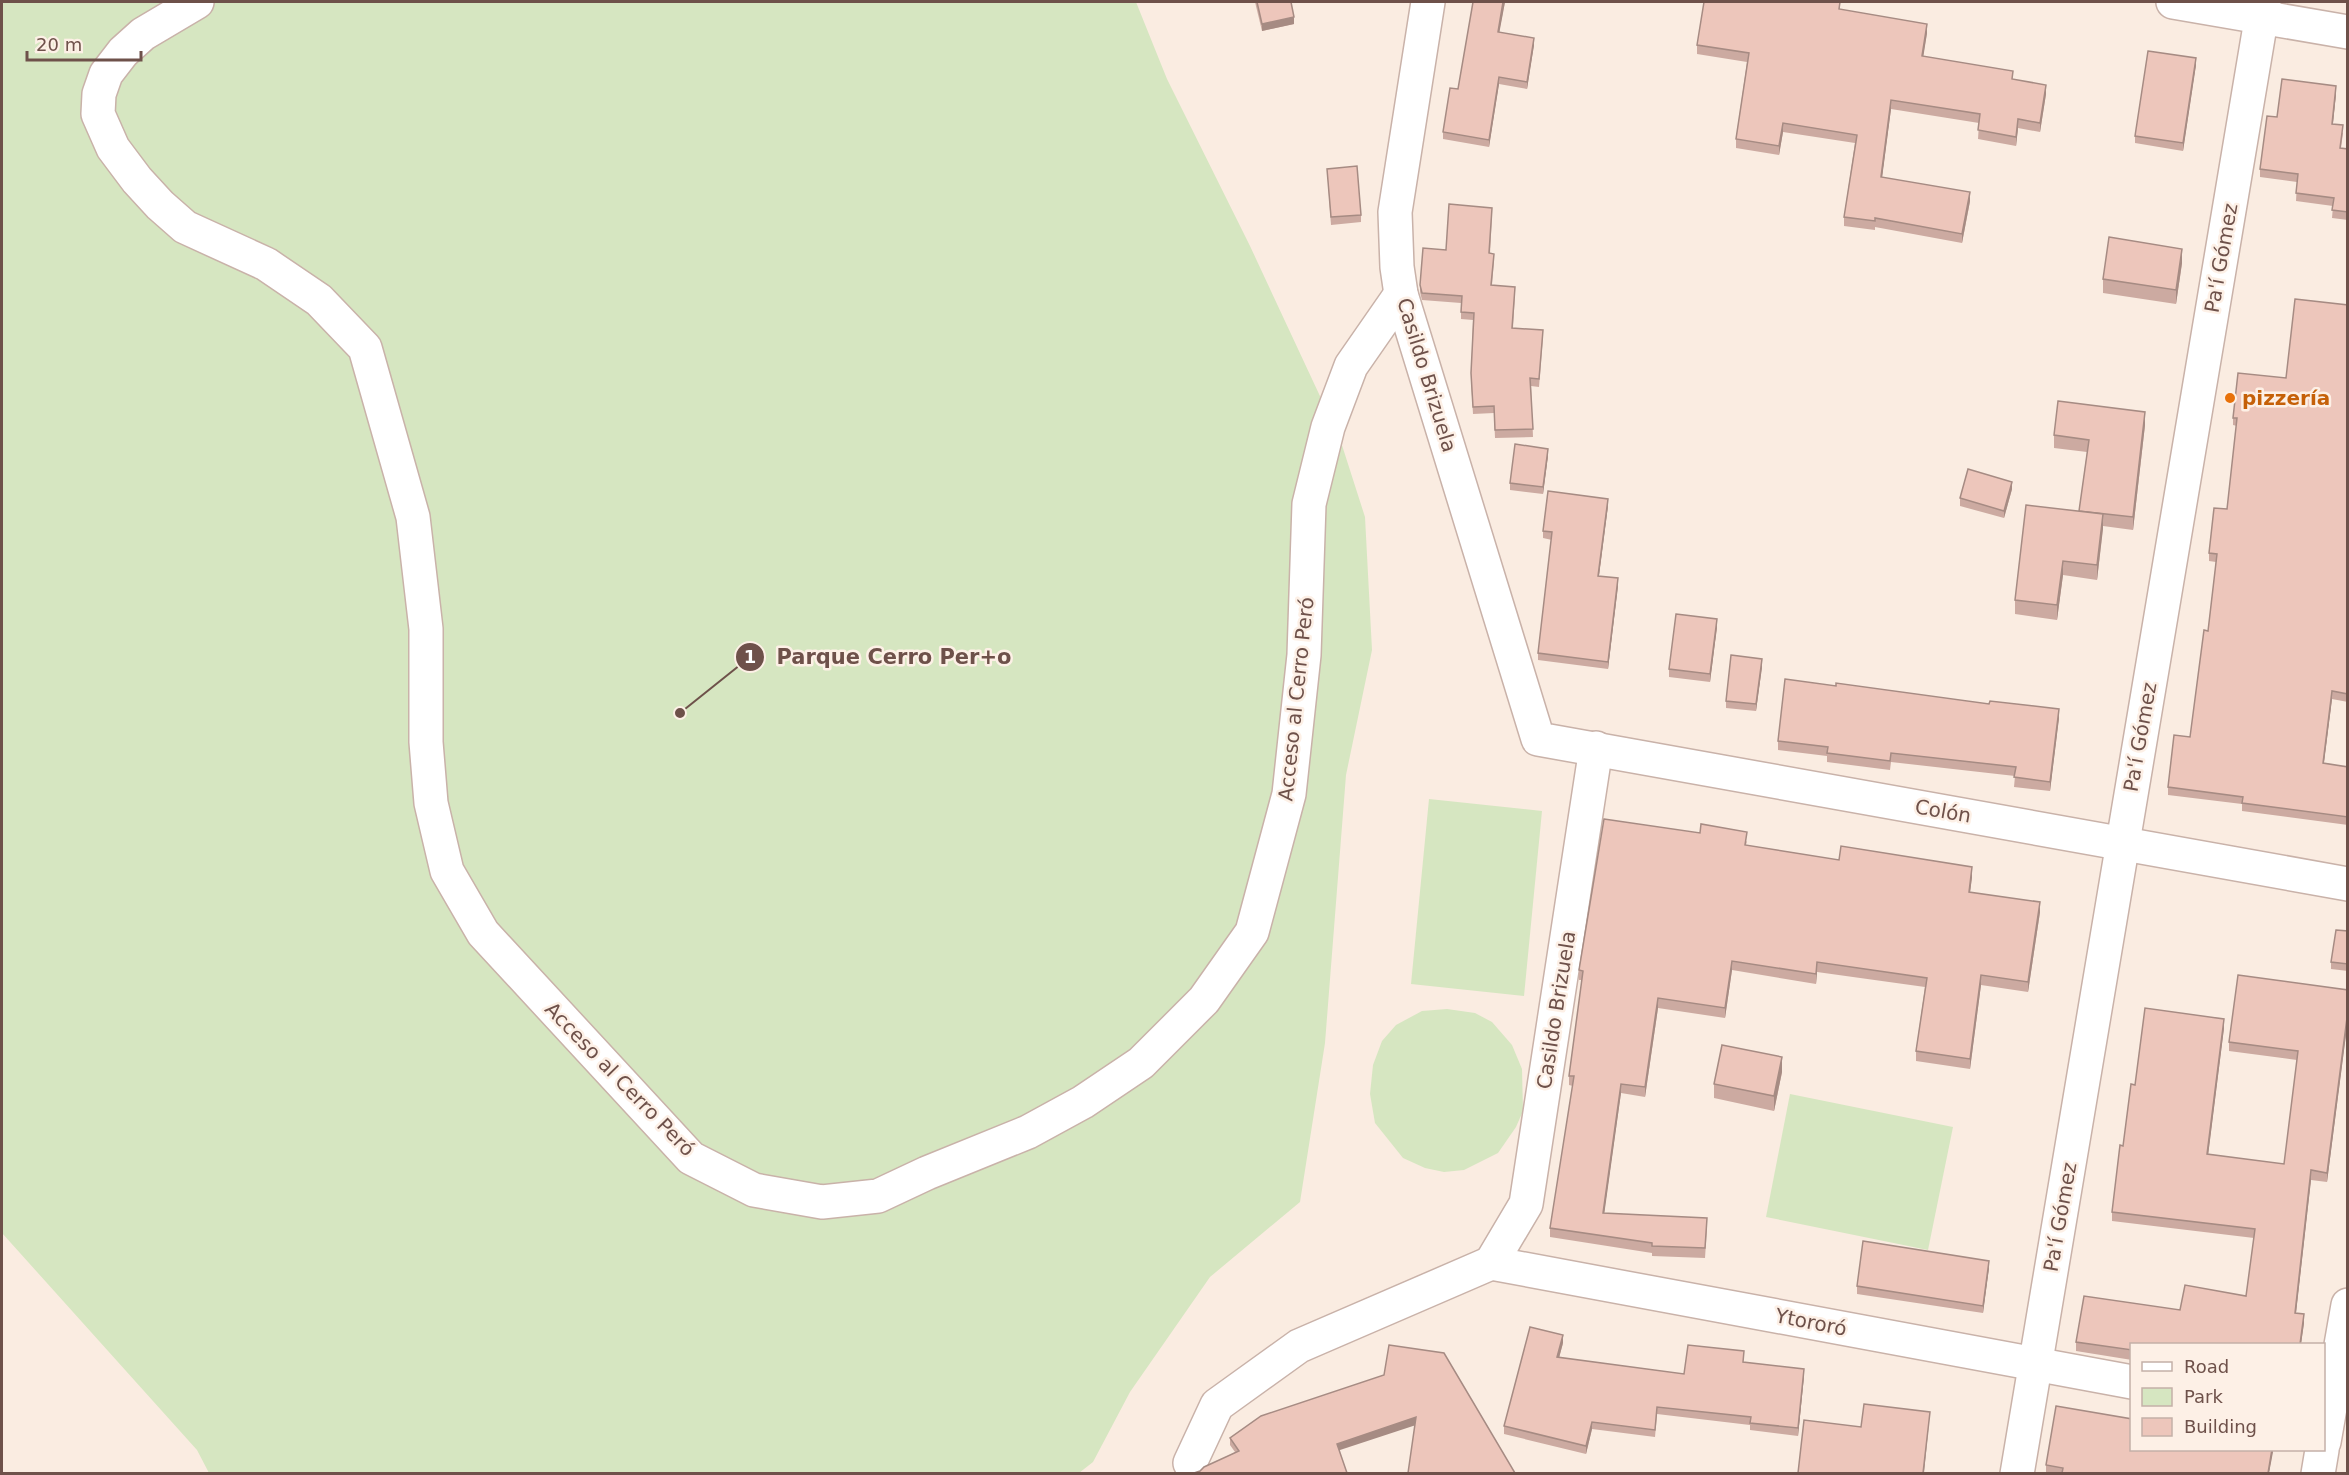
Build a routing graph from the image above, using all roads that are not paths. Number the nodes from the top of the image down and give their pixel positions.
1 (197, 2) edge
2 (1428, 2) edge
3 (2173, 2) edge
4 (2263, 9) edge
5 (2348, 32) edge
6 (1401, 294) junction
7 (1538, 739) joint
8 (1596, 748) junction
9 (2122, 844) junction
10 (2348, 884) edge
11 (1491, 1263) junction
12 (2348, 1305) edge
13 (2035, 1364) junction
14 (2130, 1382) edge
15 (2329, 1430) edge
16 (2325, 1446) edge
17 (2324, 1451) edge
18 (1190, 1463) dead end
19 (2017, 1473) edge
20 (2318, 1473) edge

1 - 6 street, Acceso al Cerro Peró
2 - 6 street, Casildo Brizuela
3 - 4 street
4 - 5 street
4 - 9 street, Pa'í Gómez
6 - 7 street, Casildo Brizuela
7 - 8 street, Colón
8 - 9 street, Colón
8 - 11 street, Casildo Brizuela
9 - 10 street, Colón
9 - 13 street, Pa'í Gómez
11 - 13 street, Ytororó
11 - 18 street
12 - 15 street
13 - 14 street, Ytororó
13 - 19 street, Pa'í Gómez
15 - 16 street
17 - 20 street

